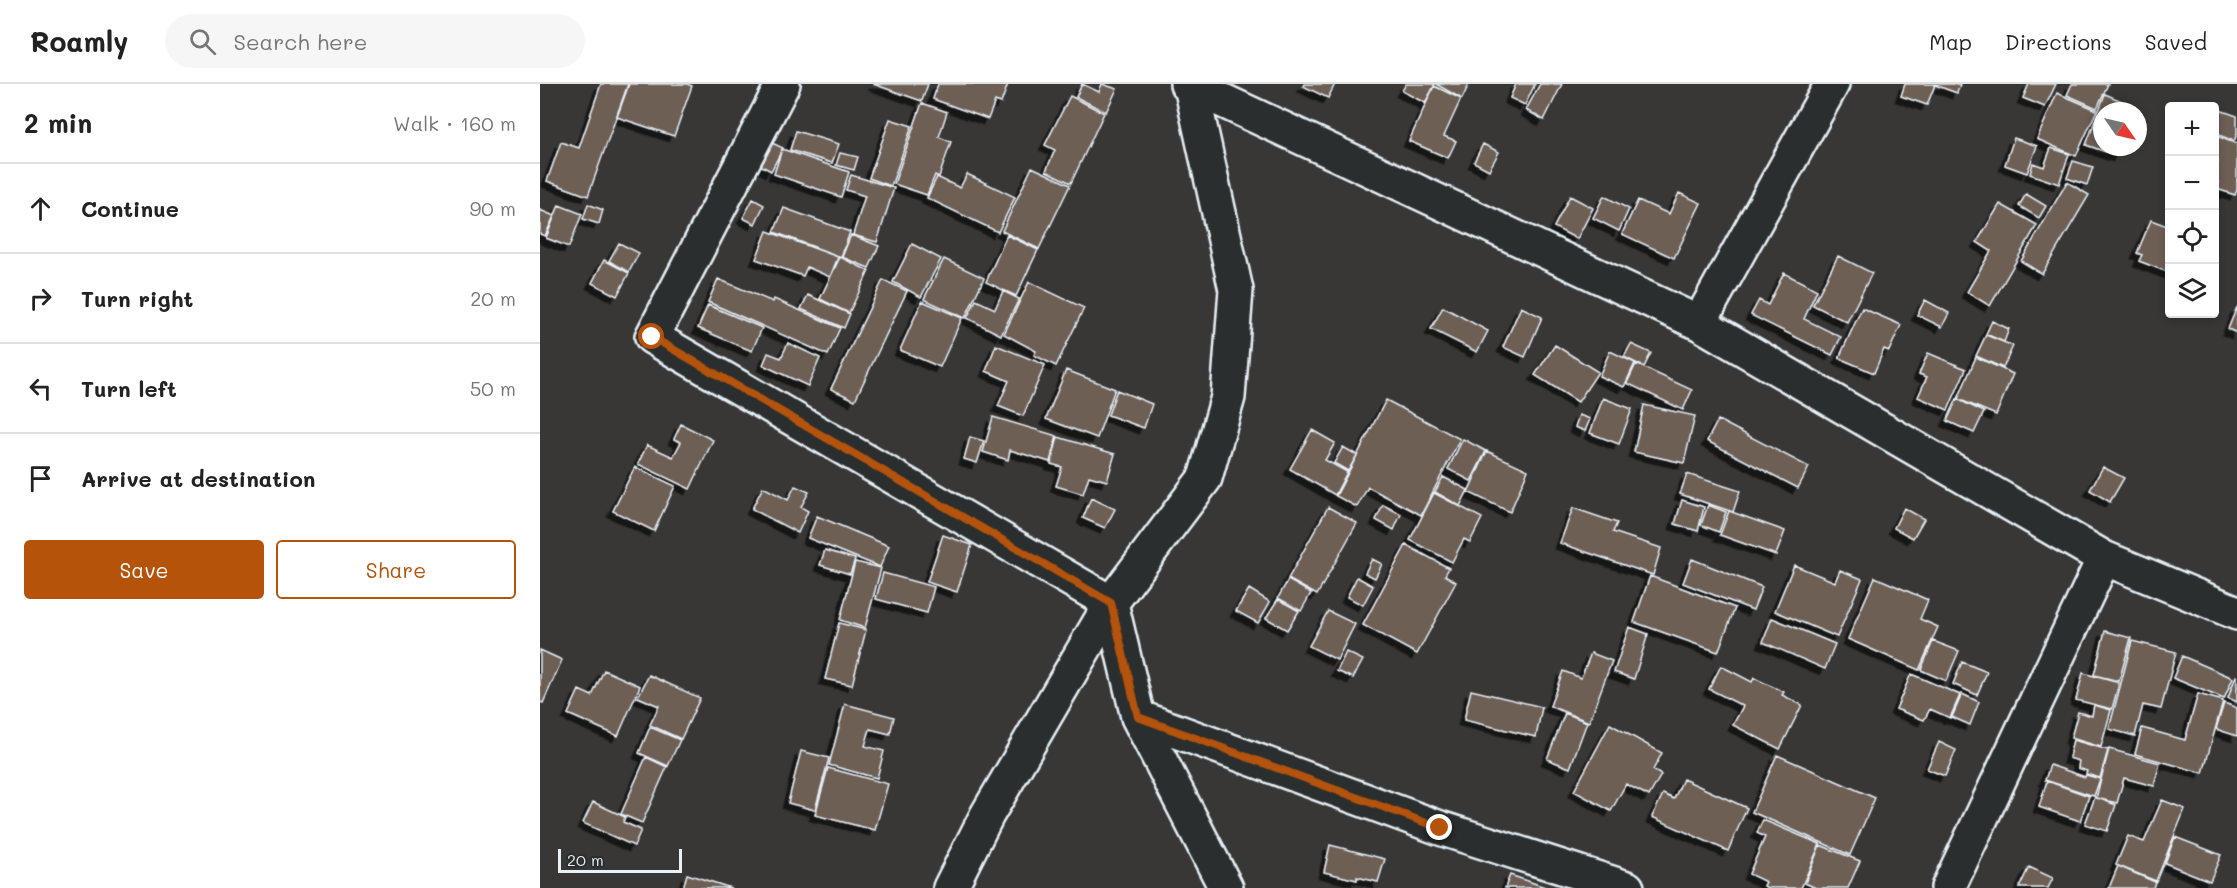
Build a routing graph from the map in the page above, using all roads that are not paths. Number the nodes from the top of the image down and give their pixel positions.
1 (783, 84) edge
2 (1832, 84) edge
3 (1189, 85) edge
4 (1699, 323) junction
5 (2104, 558) junction
6 (1111, 603) junction
7 (2237, 613) edge
8 (1138, 717) junction
9 (950, 888) edge
10 (1226, 888) edge
11 (1627, 888) edge
12 (1948, 888) edge

1 - 6 street
2 - 4 street
3 - 4 street
3 - 6 street
4 - 5 street
5 - 7 street
5 - 12 street
6 - 8 street
6 - 9 street
8 - 10 street
8 - 11 street

